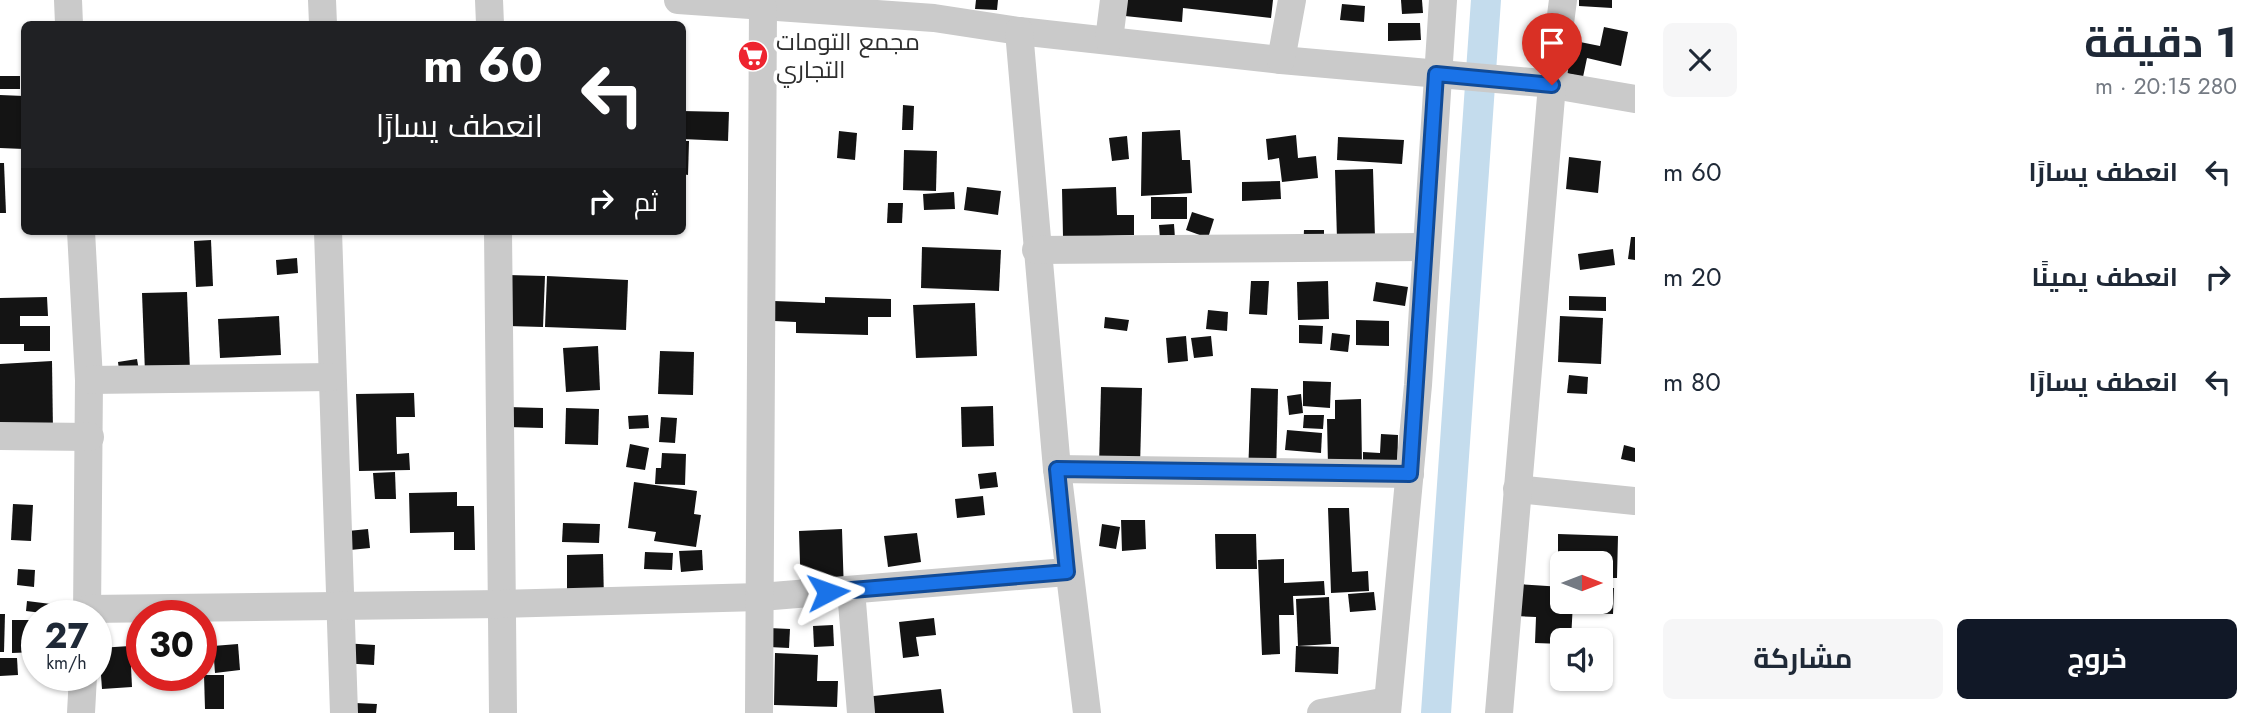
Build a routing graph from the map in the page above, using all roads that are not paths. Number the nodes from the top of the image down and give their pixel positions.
1 (68, 0) edge
2 (322, 0) edge
3 (489, 0) edge
4 (678, 0) edge
5 (1114, 0) edge
6 (1292, 0) edge
7 (1443, 0) edge
8 (1563, 0) edge
9 (778, 6) edge
10 (936, 9) edge
11 (69, 21) edge
12 (323, 21) edge
13 (490, 21) edge
14 (1019, 31) junction
15 (1109, 40) junction
16 (1281, 60) junction
17 (1443, 75) junction
18 (1547, 84) junction
19 (1635, 99) edge
20 (81, 235) edge
21 (328, 235) edge
22 (498, 235) edge
23 (1424, 247) junction
24 (1035, 250) junction
25 (331, 377) junction
26 (89, 380) junction
27 (0, 436) edge
28 (89, 437) junction
29 (1057, 469) junction
30 (1410, 474) junction
31 (1517, 489) junction
32 (1635, 501) edge
33 (1067, 572) junction
34 (851, 590) junction
35 (760, 597) junction
36 (87, 600) edge
37 (502, 604) junction
38 (340, 605) junction
39 (112, 611) edge
40 (82, 691) edge
41 (1387, 707) edge
42 (81, 713) edge
43 (344, 713) edge
44 (503, 713) edge
45 (759, 713) edge
46 (861, 713) edge
47 (1087, 713) edge
48 (1321, 713) edge
49 (1499, 713) edge

1 - 11 street
2 - 12 street
3 - 13 street
4 - 9 street
5 - 15 street
6 - 16 street
7 - 17 street
8 - 18 street
9 - 10 street
9 - 35 street
10 - 14 street
14 - 15 street
14 - 24 street
15 - 16 street
16 - 17 street
17 - 18 street
17 - 23 street
18 - 19 street
18 - 31 street
20 - 26 street
21 - 25 street
22 - 37 street
23 - 24 street
23 - 30 street
24 - 29 street
25 - 26 street
25 - 38 street
26 - 28 street
27 - 28 street
28 - 36 street
29 - 30 street
29 - 33 street
30 - 41 street
31 - 32 street
31 - 49 street
33 - 34 street
33 - 47 street
34 - 35 street
34 - 46 street
35 - 37 street
35 - 45 street
37 - 38 street
37 - 44 street
38 - 39 street
38 - 43 street
40 - 42 street
41 - 48 street

